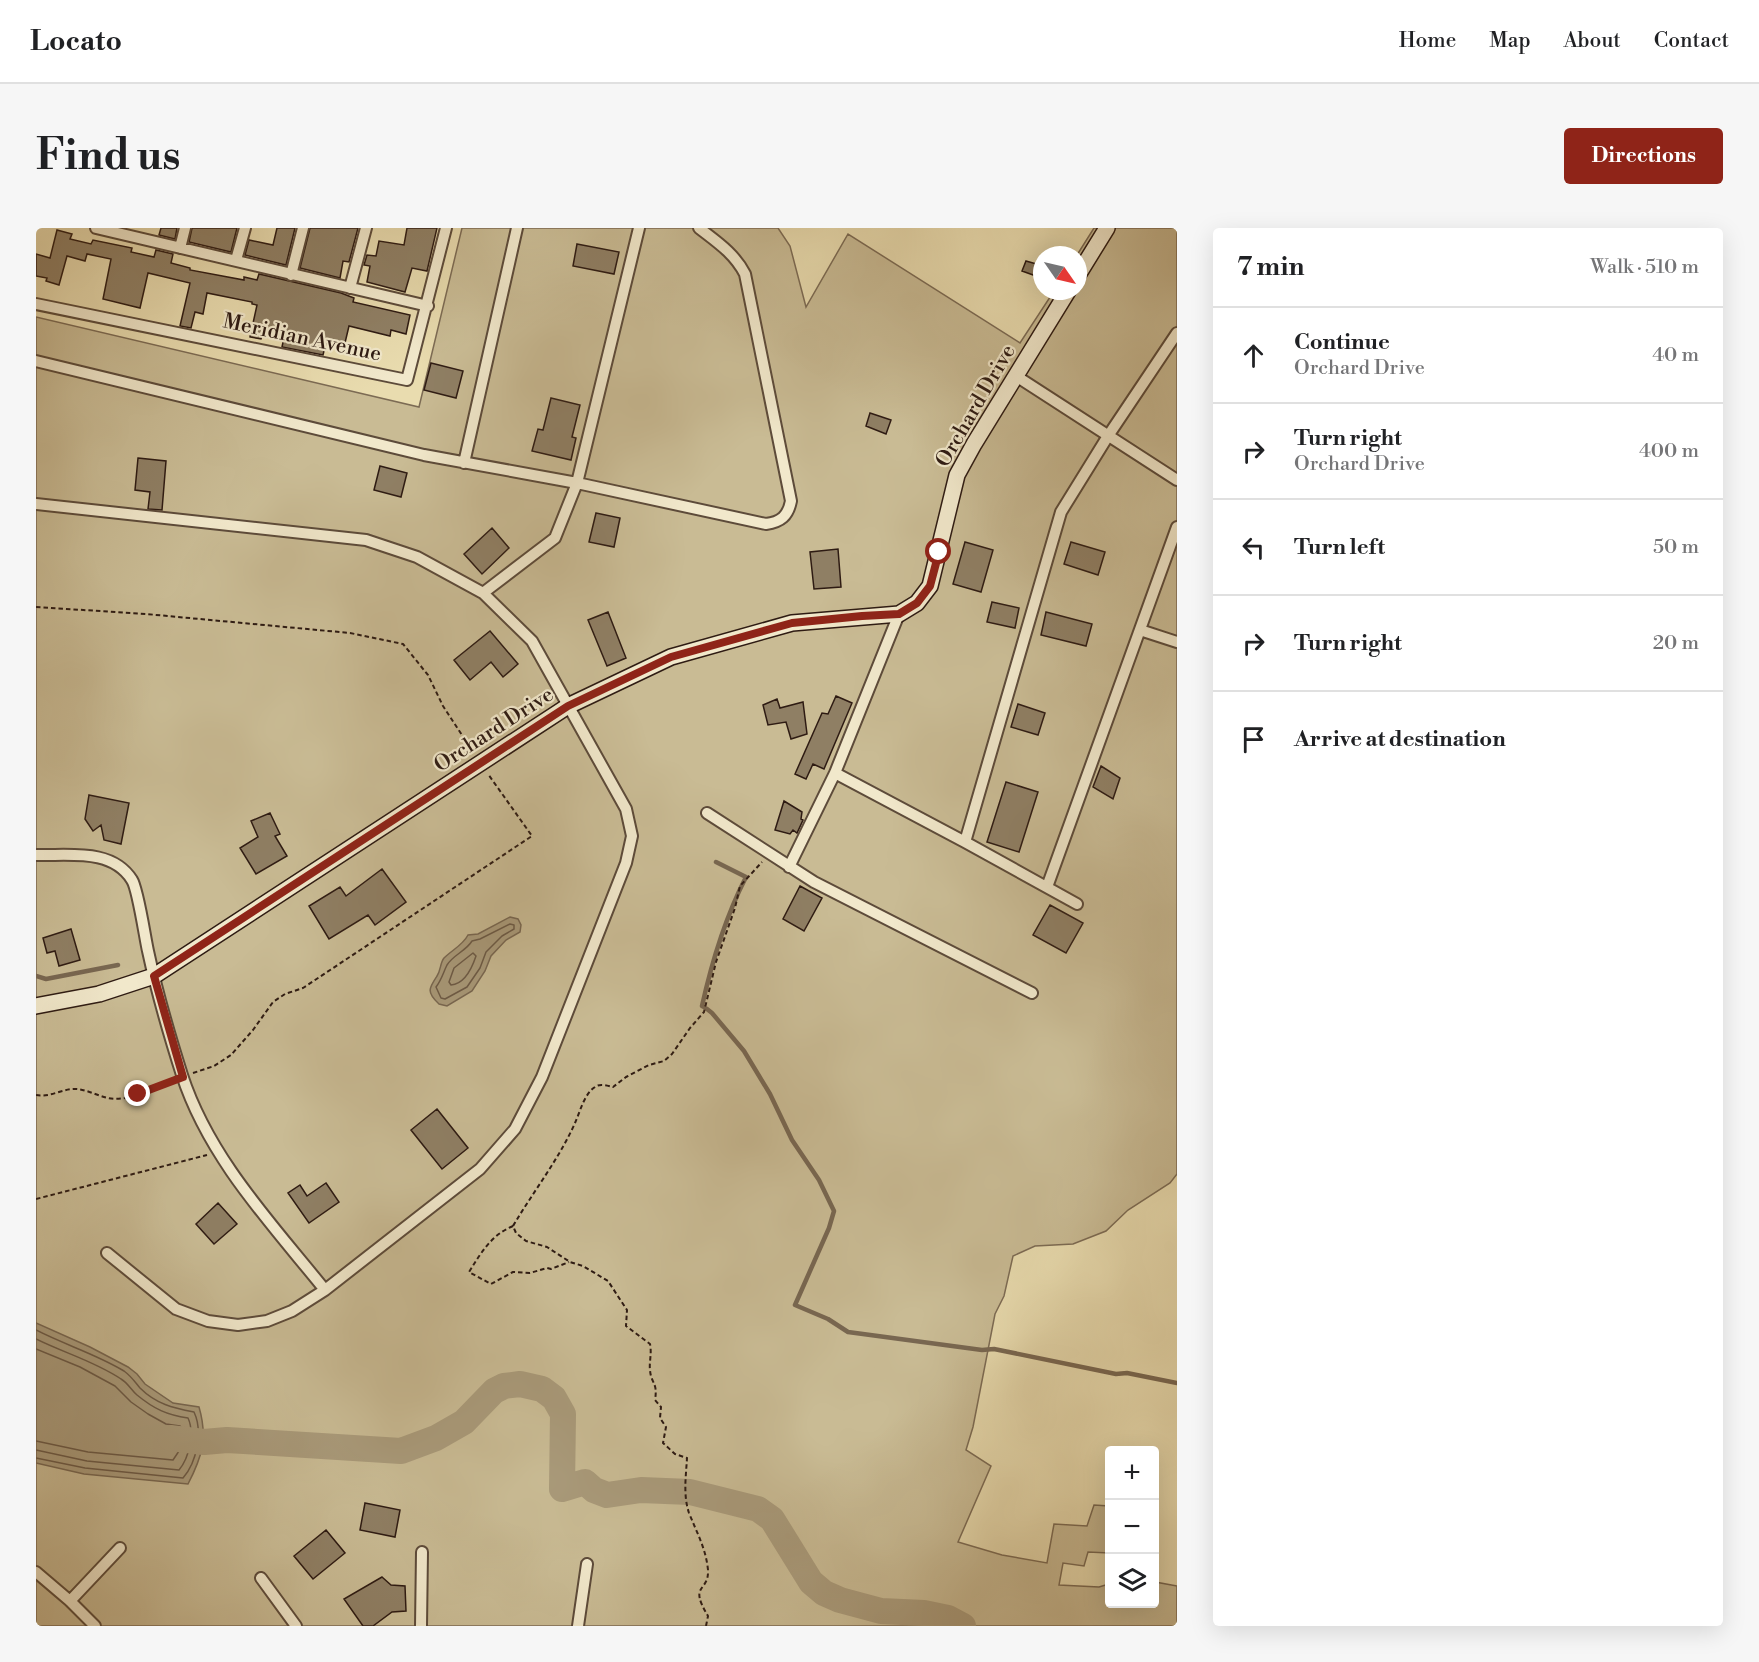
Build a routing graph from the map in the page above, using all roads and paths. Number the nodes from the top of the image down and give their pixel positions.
1 (96, 228) edge
2 (185, 228) edge
3 (244, 228) edge
4 (303, 228) edge
5 (366, 228) edge
6 (446, 228) edge
7 (518, 228) edge
8 (639, 228) edge
9 (699, 228) edge
10 (1107, 228) edge
11 (118, 230) edge
12 (180, 248) junction
13 (236, 260) junction
14 (1087, 261) edge
15 (291, 275) junction
16 (350, 288) junction
17 (1062, 300) edge
18 (36, 303) edge
19 (428, 306) junction
20 (1177, 333) edge
21 (36, 362) edge
22 (1016, 376) junction
23 (1108, 436) junction
24 (464, 463) junction
25 (1177, 480) edge
26 (577, 483) junction
27 (36, 504) edge
28 (1177, 527) edge
29 (483, 593) junction
30 (36, 607) edge
31 (899, 614) junction
32 (1140, 630) junction
33 (1177, 642) edge
34 (568, 706) junction
35 (481, 764) junction
36 (835, 773) junction
37 (707, 813) dead end
38 (965, 842) junction
39 (770, 854) junction
40 (36, 855) edge
41 (789, 867) junction
42 (1047, 887) junction
43 (1077, 904) dead end
44 (154, 976) junction
45 (1032, 993) dead end
46 (36, 1006) edge
47 (183, 1077) junction
48 (36, 1095) edge
49 (219, 1152) junction
50 (36, 1199) edge
51 (513, 1226) junction
52 (107, 1253) dead end
53 (570, 1262) junction
54 (325, 1290) junction
55 (120, 1548) dead end
56 (422, 1552) dead end
57 (587, 1564) dead end
58 (36, 1572) edge
59 (261, 1578) dead end
60 (70, 1601) junction
61 (95, 1626) edge
62 (296, 1626) edge
63 (421, 1626) edge
64 (578, 1626) edge
65 (706, 1626) edge

1 - 11 street
2 - 12 street
3 - 13 street
4 - 15 street
5 - 16 street
6 - 19 street, Meridian Avenue
7 - 24 street
8 - 26 street
9 - 26 street
10 - 14 street
11 - 12 street
12 - 13 street
13 - 15 street
15 - 16 street
16 - 19 street
17 - 22 street, Orchard Drive
18 - 19 street, Meridian Avenue
20 - 23 street
21 - 24 street
22 - 23 street
22 - 31 street, Orchard Drive
23 - 25 street
23 - 38 street
24 - 26 street
26 - 29 street
27 - 29 street
28 - 32 street
29 - 34 street
30 - 35 path
31 - 34 street, Orchard Drive
31 - 36 street
32 - 33 street
32 - 42 street
34 - 35 street, Orchard Drive
34 - 54 street
35 - 44 street, Orchard Drive
35 - 47 path
36 - 38 street
36 - 41 street
37 - 39 street
38 - 42 street
39 - 41 street
39 - 51 path
40 - 44 street
41 - 45 street
42 - 43 street
44 - 46 street, Orchard Drive
44 - 47 street
47 - 48 path
47 - 49 street
49 - 50 path
49 - 54 street
51 - 53 path
51 - 53 path
52 - 54 street
53 - 65 path
55 - 60 street
56 - 63 street
57 - 64 street
58 - 60 street
59 - 62 street
60 - 61 street

